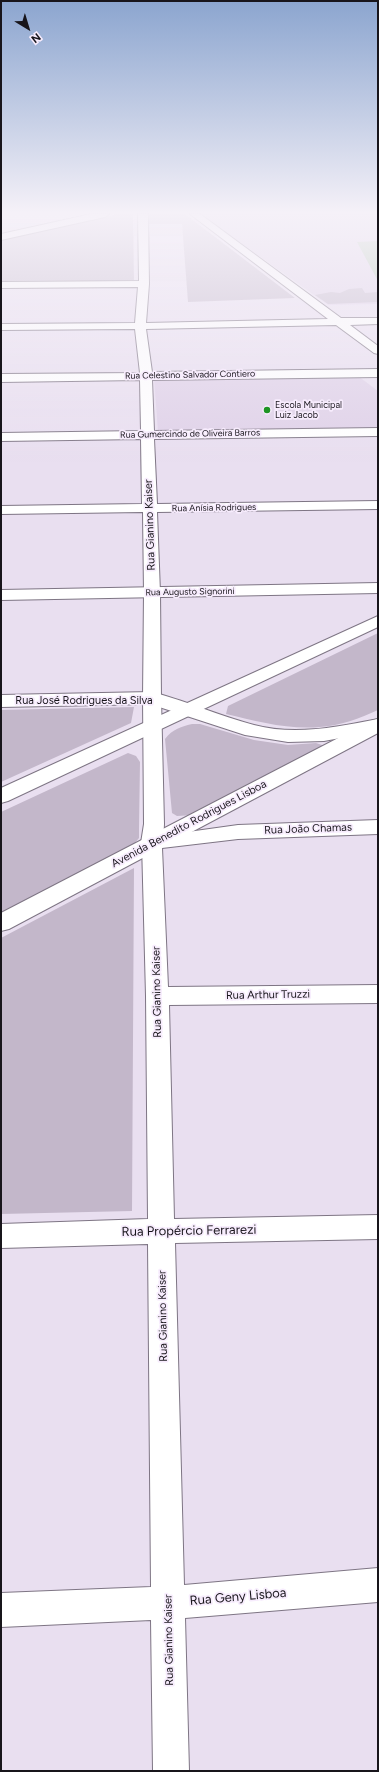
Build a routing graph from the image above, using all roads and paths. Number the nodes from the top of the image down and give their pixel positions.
1 (143, 297) edge
2 (307, 297) edge
3 (378, 321) edge
4 (341, 322) junction
5 (140, 326) junction
6 (1, 327) edge
7 (378, 351) edge
8 (378, 373) edge
9 (146, 376) junction
10 (1, 378) edge
11 (378, 432) edge
12 (147, 435) junction
13 (1, 437) edge
14 (378, 504) edge
15 (149, 509) junction
16 (1, 510) edge
17 (378, 588) edge
18 (152, 593) junction
19 (1, 596) edge
20 (378, 622) edge
21 (152, 698) junction
22 (1, 701) edge
23 (188, 710) junction
24 (378, 725) edge
25 (152, 726) junction
26 (1, 796) edge
27 (222, 806) junction
28 (378, 827) edge
29 (238, 832) junction
30 (152, 843) junction
31 (1, 922) edge
32 (378, 994) edge
33 (157, 996) junction
34 (378, 1227) edge
35 (161, 1231) junction
36 (1, 1236) edge
37 (378, 1585) edge
38 (168, 1603) junction
39 (1, 1610) edge
40 (171, 1771) edge

1 - 5 street, Rua Gianino Kaiser
2 - 4 street
3 - 4 street
4 - 5 street
4 - 7 street
5 - 6 street
5 - 9 street, Rua Gianino Kaiser
8 - 9 street, Rua Celestino Salvador Contiero
9 - 10 street, Rua Celestino Salvador Contiero
9 - 12 street, Rua Gianino Kaiser
11 - 12 street, Rua Gumercindo de Oliveira Barros
12 - 13 street, Rua Gumercindo de Oliveira Barros
12 - 15 street, Rua Gianino Kaiser
14 - 15 street, Rua Anísia Rodrigues
15 - 16 street, Rua Anísia Rodrigues
15 - 18 street, Rua Gianino Kaiser
17 - 18 main road, Rua Augusto Signorini
18 - 19 main road, Rua Augusto Signorini
18 - 21 street, Rua Gianino Kaiser
20 - 23 main road
21 - 22 main road, Rua José Rodrigues da Silva
21 - 23 main road, Rua José Rodrigues da Silva
21 - 25 main road, Rua Gianino Kaiser
23 - 24 main road, Rua José Rodrigues da Silva
23 - 25 main road
24 - 27 main road, Avenida Benedito Rodrigues Lisboa
25 - 26 main road
25 - 30 main road, Rua Gianino Kaiser
27 - 29 street
27 - 30 main road, Avenida Benedito Rodrigues Lisboa
28 - 29 street, Rua João Chamas
29 - 30 street, Rua João Chamas
30 - 31 main road, Avenida Benedito Rodrigues Lisboa
30 - 33 street, Rua Gianino Kaiser
32 - 33 street, Rua Arthur Truzzi
33 - 35 street, Rua Gianino Kaiser
34 - 35 street, Rua Propércio Ferrarezi
35 - 36 street, Rua Propércio Ferrarezi
35 - 38 street, Rua Gianino Kaiser
37 - 38 street, Rua Geny Lisboa
38 - 39 street, Rua Geny Lisboa
38 - 40 street, Rua Gianino Kaiser

